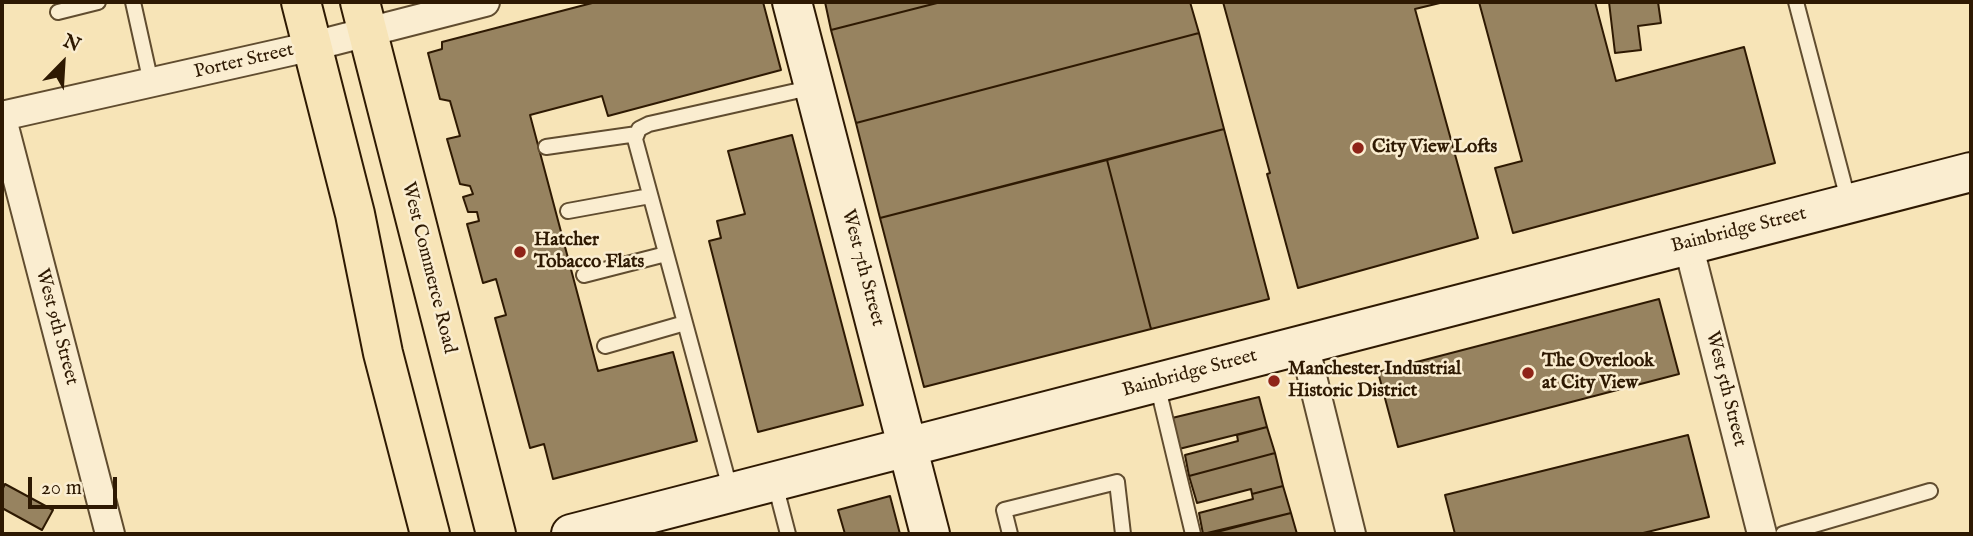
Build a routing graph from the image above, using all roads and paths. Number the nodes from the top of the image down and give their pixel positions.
1 (98, 2) edge
2 (133, 2) edge
3 (301, 2) edge
4 (485, 2) edge
5 (792, 2) edge
6 (1796, 2) edge
7 (58, 12) dead end
8 (364, 17) edge
9 (313, 46) junction
10 (151, 83) junction
11 (814, 87) junction
12 (2, 117) edge
13 (637, 134) junction
14 (545, 147) dead end
15 (1971, 172) edge
16 (650, 195) junction
17 (1849, 203) junction
18 (568, 211) dead end
19 (1688, 244) junction
20 (666, 254) junction
21 (584, 275) dead end
22 (685, 323) junction
23 (1304, 344) junction
24 (604, 346) dead end
25 (1157, 383) junction
26 (909, 449) junction
27 (775, 482) junction
28 (1930, 491) dead end
29 (732, 494) junction
30 (110, 534) edge
31 (430, 534) edge
32 (496, 534) edge
33 (571, 534) edge
34 (788, 534) edge
35 (930, 534) edge
36 (1010, 534) edge
37 (1123, 534) edge
38 (1193, 534) edge
39 (1351, 534) edge
40 (1762, 534) edge
41 (1783, 534) edge

1 - 7 lane
2 - 10 lane
3 - 9 main road
4 - 8 street, Porter Street
5 - 11 street, West 7th Street
6 - 17 lane
8 - 9 street, Porter Street
8 - 32 main road, West Commerce Road
9 - 10 street, Porter Street
9 - 31 main road
10 - 12 street, Porter Street
11 - 13 lane
11 - 26 street, West 7th Street
12 - 30 street, West 9th Street
13 - 14 lane
13 - 16 lane
15 - 17 street, Bainbridge Street
16 - 18 lane
16 - 20 lane
17 - 19 street, Bainbridge Street
19 - 23 street, Bainbridge Street
19 - 40 street, West 5th Street
20 - 21 lane
20 - 22 lane
22 - 24 lane
22 - 29 lane
23 - 25 street, Bainbridge Street
23 - 39 street
25 - 26 street, Bainbridge Street
25 - 38 lane
26 - 27 street, Bainbridge Street
26 - 35 street, West 7th Street
27 - 29 street, Bainbridge Street
27 - 34 lane
28 - 41 lane
29 - 33 street, Bainbridge Street
36 - 37 lane

